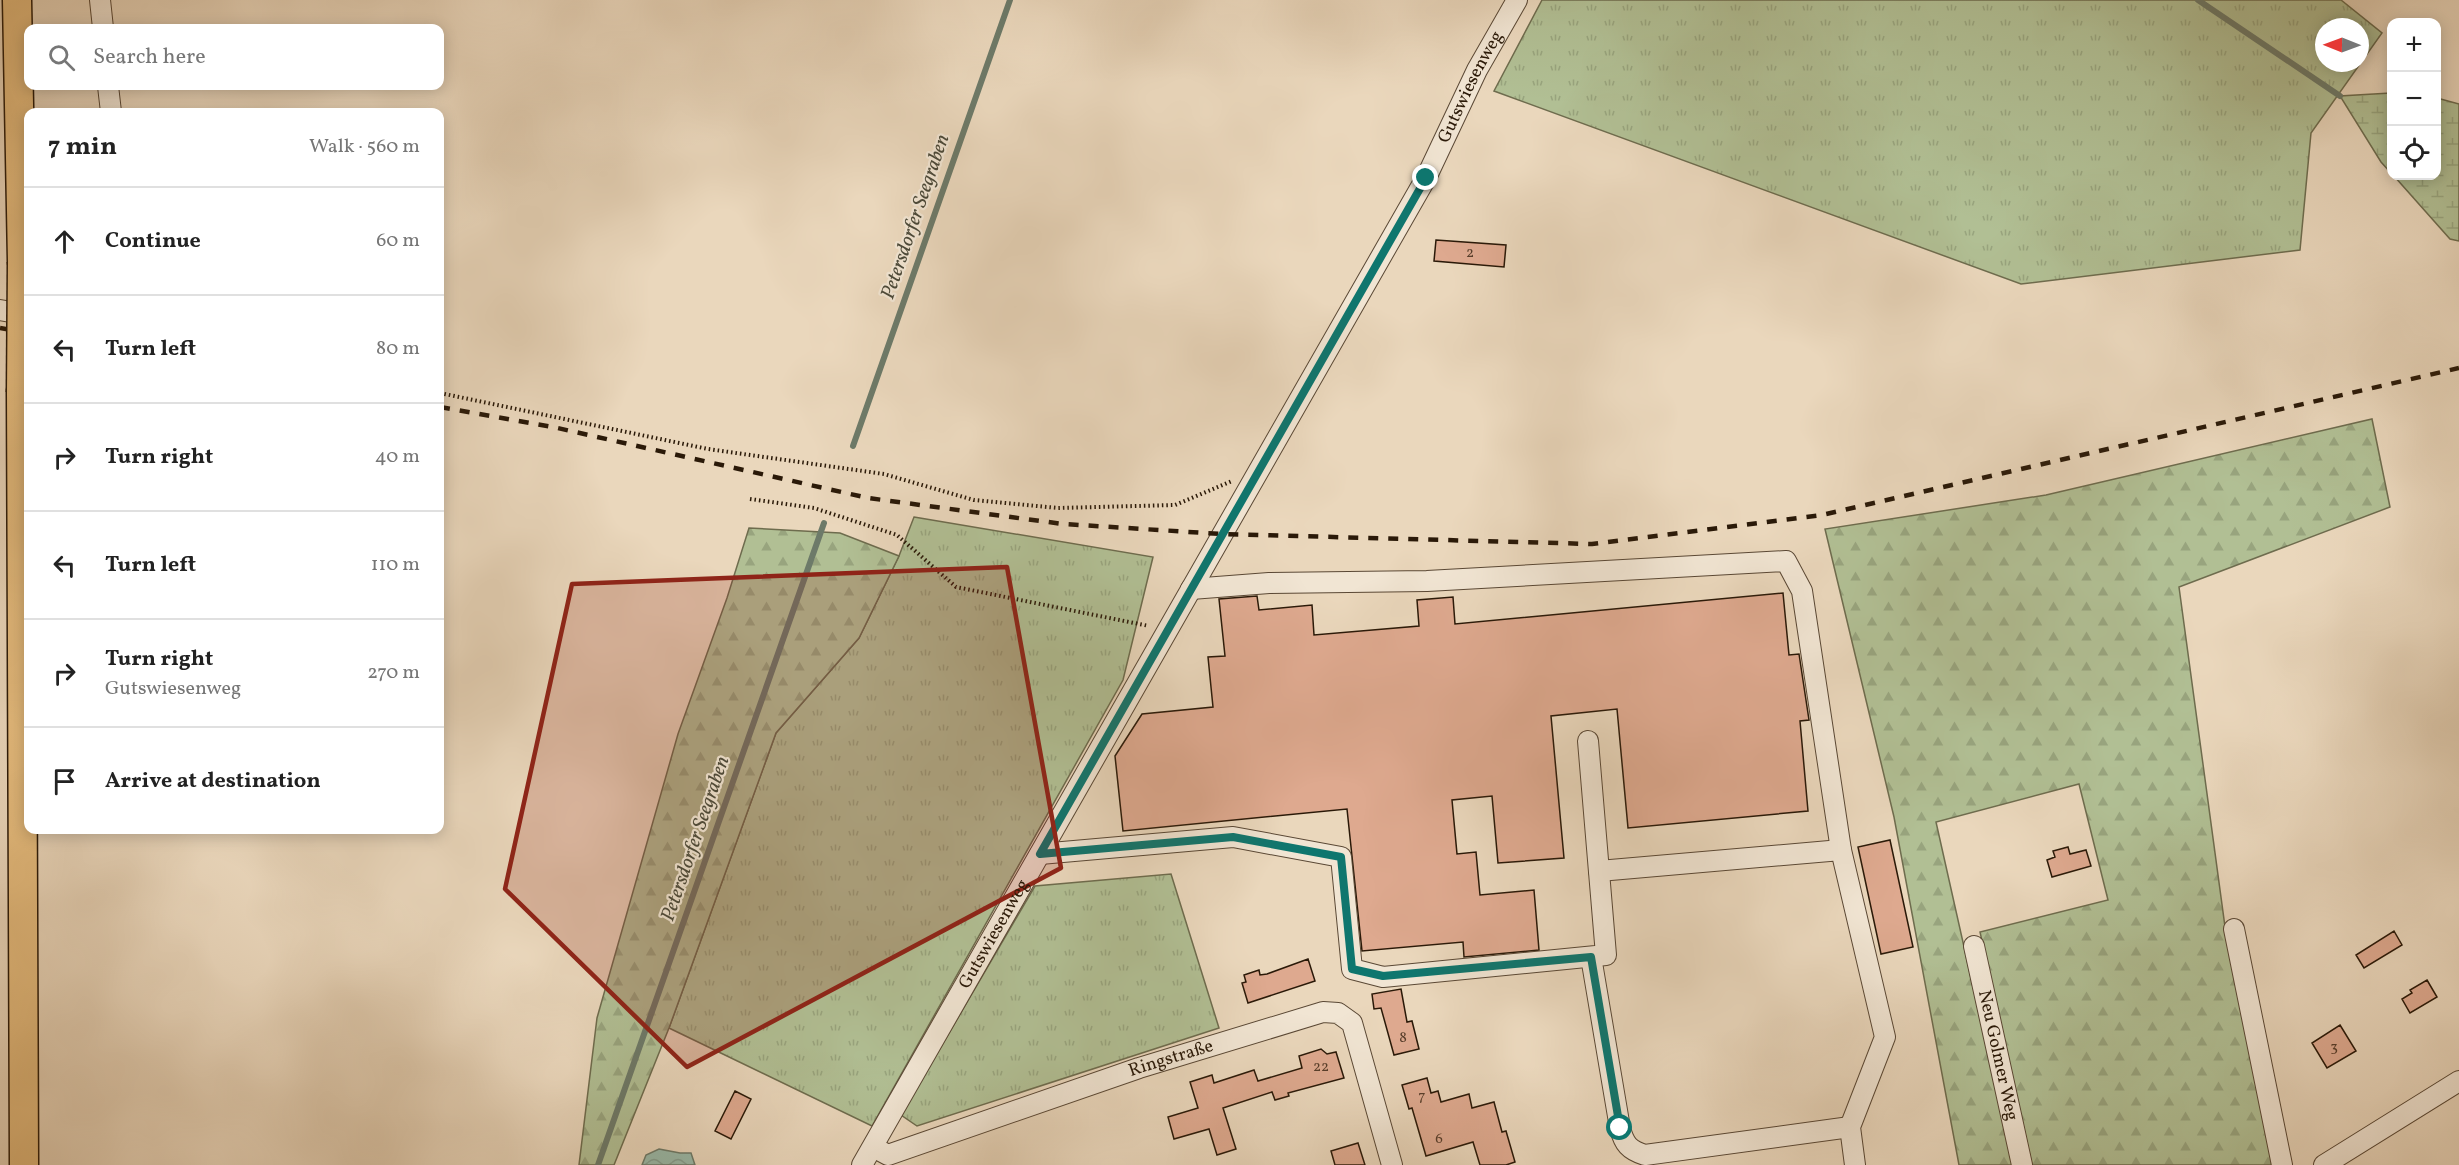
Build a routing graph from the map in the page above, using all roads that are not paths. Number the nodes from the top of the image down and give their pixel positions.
1 (17, 0) edge
2 (100, 0) edge
3 (1516, 0) edge
4 (103, 24) edge
5 (108, 90) edge
6 (111, 108) edge
7 (0, 310) edge
8 (24, 314) edge
9 (1191, 589) junction
10 (1588, 741) dead end
11 (1841, 850) junction
12 (1040, 854) junction
13 (1599, 871) junction
14 (2234, 929) dead end
15 (1974, 946) dead end
16 (1591, 957) junction
17 (2459, 1081) edge
18 (1850, 1127) junction
19 (873, 1147) junction
20 (24, 1165) edge
21 (862, 1165) edge
22 (1392, 1165) edge
23 (1855, 1165) edge
24 (2022, 1165) edge
25 (2282, 1165) edge
26 (2324, 1165) edge

1 - 20 highway, bridge
2 - 4 street
3 - 9 street, Gutswiesenweg
5 - 6 street
7 - 8 street
9 - 11 street
9 - 12 street, Gutswiesenweg
10 - 13 street
11 - 13 street
11 - 18 street
12 - 16 street
12 - 19 street, Gutswiesenweg
13 - 16 street
14 - 25 street
15 - 24 street, Neu Golmer Weg
16 - 18 street
17 - 26 street
18 - 23 street
19 - 21 street
19 - 22 street, Ringstraße

